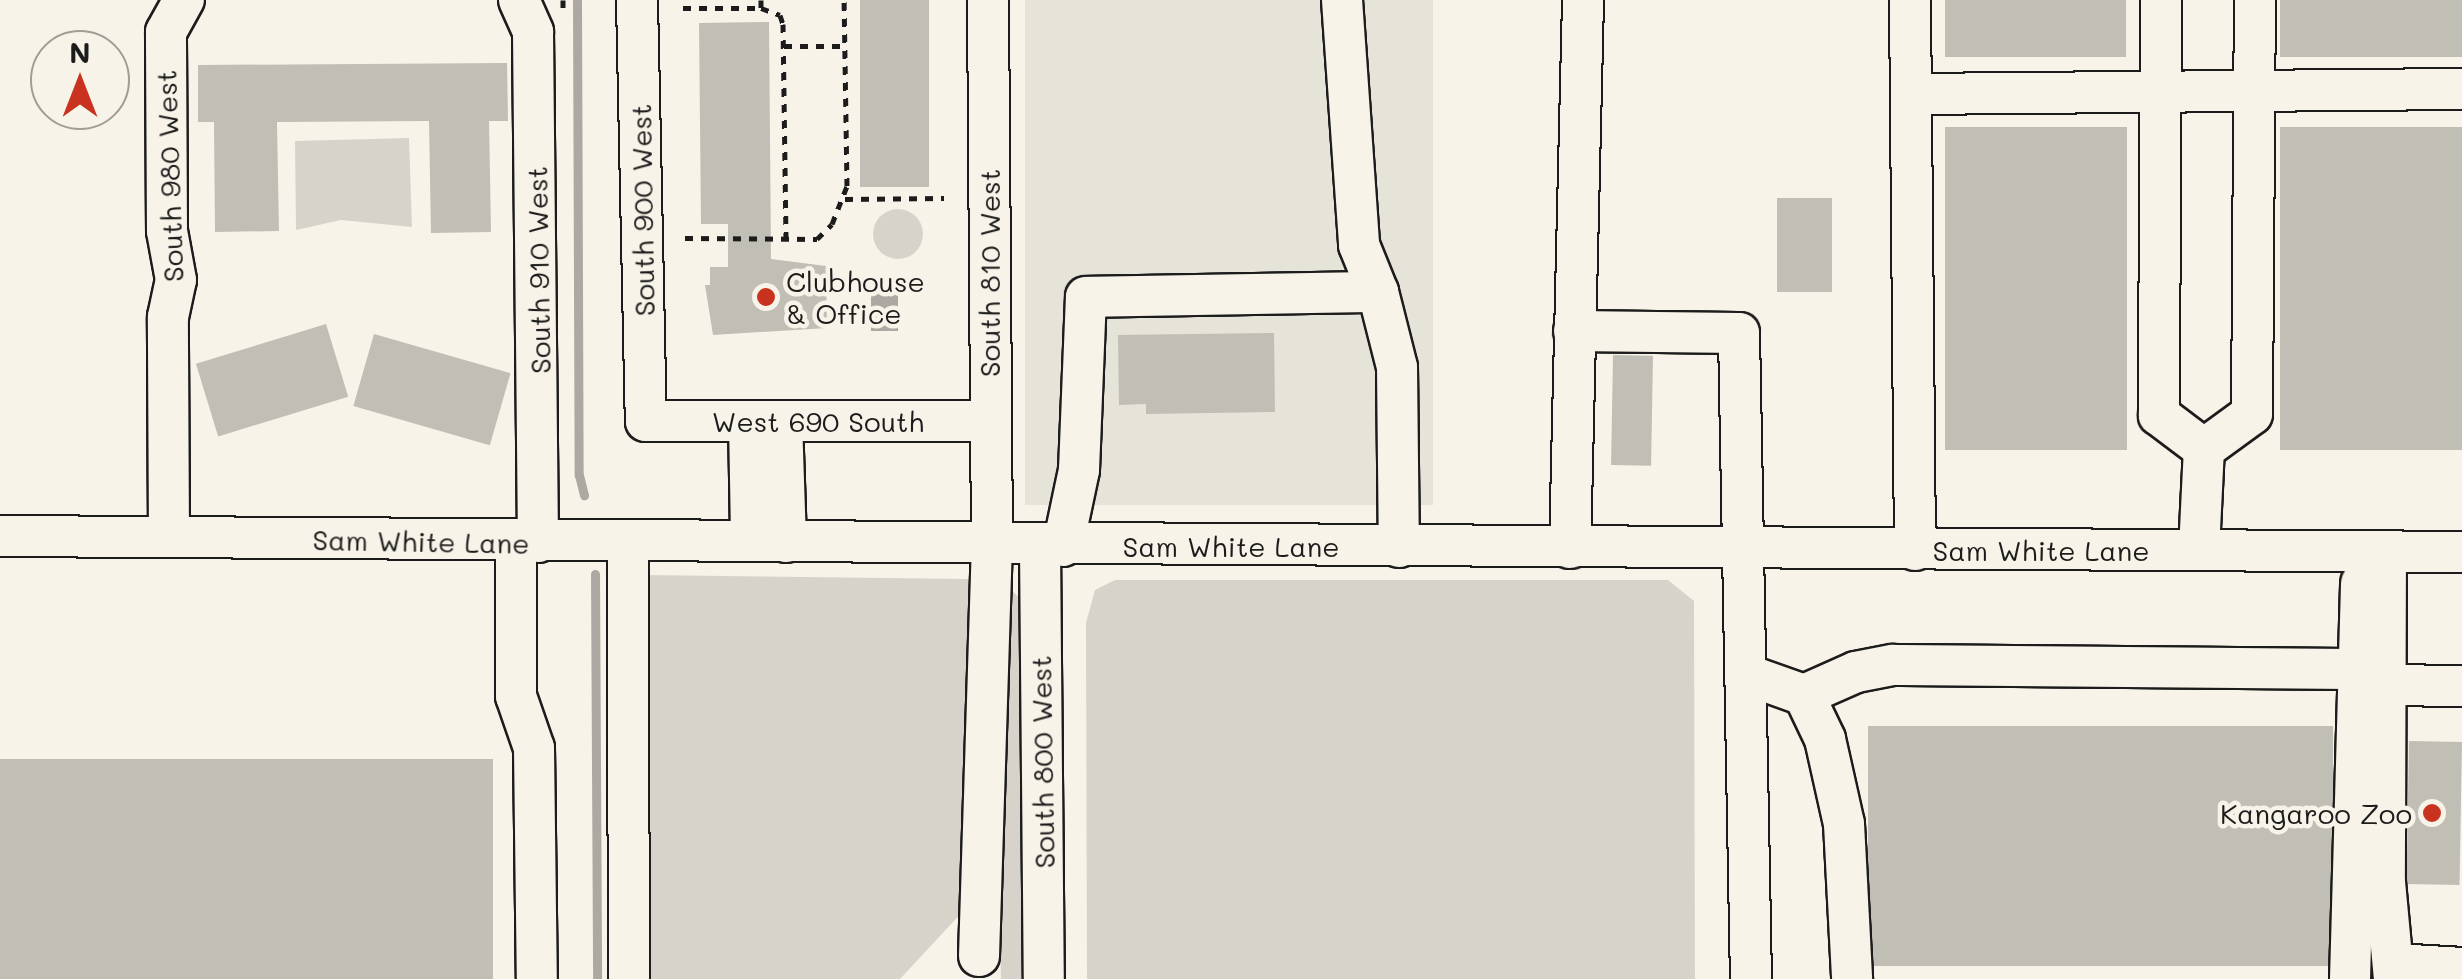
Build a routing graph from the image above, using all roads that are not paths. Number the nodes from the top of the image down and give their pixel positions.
1 (184, 0) edge
2 (519, 0) edge
3 (638, 0) edge
4 (988, 0) edge
5 (1342, 0) edge
6 (1583, 0) edge
7 (1910, 0) edge
8 (2161, 0) edge
9 (2255, 0) edge
10 (2462, 89) edge
11 (2160, 91) junction
12 (2255, 91) junction
13 (1911, 94) junction
14 (1378, 292) junction
15 (1574, 331) junction
16 (646, 420) joint
17 (766, 420) junction
18 (990, 421) junction
19 (2204, 449) junction
20 (0, 536) edge
21 (169, 537) junction
22 (769, 541) junction
23 (527, 542) junction
24 (628, 542) junction
25 (1051, 546) junction
26 (992, 547) junction
27 (1399, 547) junction
28 (1570, 548) junction
29 (1743, 548) junction
30 (1915, 550) junction
31 (2199, 550) junction
32 (2374, 552) junction
33 (2462, 552) edge
34 (1745, 674) junction
35 (2373, 677) junction
36 (2462, 686) edge
37 (1804, 695) junction
38 (978, 956) dead end
39 (2462, 968) edge
40 (2394, 972) edge
41 (537, 979) edge
42 (629, 979) edge
43 (1044, 979) edge
44 (1750, 979) edge
45 (1852, 979) edge
46 (2350, 979) edge

1 - 21 street, South 980 West
2 - 23 street, South 910 West
3 - 16 street, South 900 West
4 - 18 street, South 810 West
5 - 14 street
6 - 15 street
7 - 13 street
8 - 11 street
9 - 12 street
10 - 12 street
11 - 12 street
11 - 13 street
11 - 19 street
12 - 19 street
13 - 30 street
14 - 25 street, South 800 West
14 - 27 street
15 - 28 street
15 - 29 street
16 - 17 street, West 690 South
17 - 18 street, West 690 South
17 - 22 street
18 - 26 street, South 810 West
19 - 31 street
20 - 21 street, Sam White Lane
21 - 23 street, Sam White Lane
22 - 24 street, Sam White Lane
22 - 26 street, Sam White Lane
23 - 24 street, Sam White Lane
23 - 41 street, South 910 West
24 - 42 street
25 - 26 street, Sam White Lane
25 - 27 street, Sam White Lane
25 - 43 street, South 800 West
26 - 38 street, South 810 West
27 - 28 street, Sam White Lane
28 - 29 street, Sam White Lane
29 - 30 street, Sam White Lane
29 - 34 street
30 - 31 street, Sam White Lane
31 - 32 street, Sam White Lane
32 - 33 street, Sam White Lane
32 - 35 street
34 - 37 street
34 - 44 street
35 - 36 street
35 - 37 street
35 - 40 street
35 - 46 street
37 - 45 street
39 - 40 street

